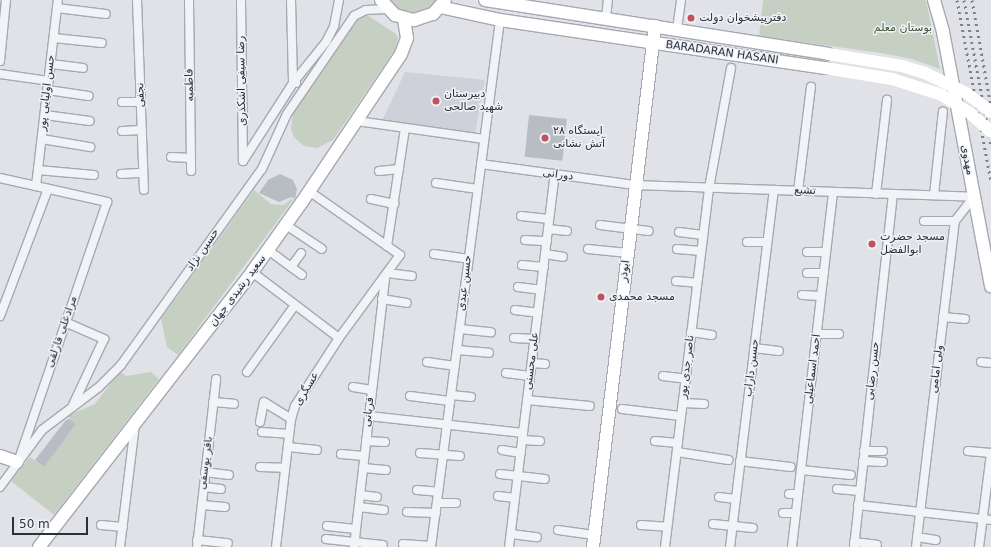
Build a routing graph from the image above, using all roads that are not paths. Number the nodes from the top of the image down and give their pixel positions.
1 (6, 0) edge
2 (137, 0) edge
3 (189, 0) edge
4 (241, 0) edge
5 (291, 0) edge
6 (339, 0) edge
7 (608, 0) edge
8 (680, 0) edge
9 (934, 0) edge
10 (492, 1) edge
11 (58, 4) edge
12 (443, 4) edge
13 (536, 4) edge
14 (384, 5) edge
15 (106, 14) dead end
16 (588, 16) junction
17 (404, 18) junction
18 (606, 18) junction
19 (500, 20) junction
20 (655, 26) junction
21 (676, 29) junction
22 (586, 33) junction
23 (54, 38) junction
24 (102, 43) dead end
25 (652, 43) junction
26 (0, 61) edge
27 (51, 64) junction
28 (83, 68) dead end
29 (731, 68) dead end
30 (0, 74) edge
31 (49, 81) junction
32 (293, 83) junction
33 (307, 83) junction
34 (811, 87) dead end
35 (48, 90) junction
36 (89, 96) dead end
37 (887, 100) dead end
38 (122, 102) dead end
39 (141, 102) junction
40 (943, 111) dead end
41 (991, 112) edge
42 (45, 115) junction
43 (358, 121) junction
44 (90, 122) dead end
45 (405, 128) junction
46 (142, 130) junction
47 (122, 131) dead end
48 (991, 132) edge
49 (42, 139) junction
50 (484, 139) junction
51 (90, 147) dead end
52 (171, 157) dead end
53 (190, 158) junction
54 (481, 164) junction
55 (399, 169) junction
56 (38, 170) junction
57 (191, 171) dead end
58 (379, 171) dead end
59 (143, 173) junction
60 (121, 174) dead end
61 (555, 174) junction
62 (94, 175) dead end
63 (0, 178) edge
64 (436, 183) dead end
65 (636, 185) junction
66 (36, 186) junction
67 (709, 188) junction
68 (48, 189) junction
69 (478, 189) junction
70 (144, 190) dead end
71 (774, 190) junction
72 (309, 191) junction
73 (798, 191) junction
74 (833, 192) junction
75 (876, 194) junction
76 (893, 194) junction
77 (934, 196) junction
78 (974, 197) junction
79 (371, 199) dead end
80 (394, 204) junction
81 (521, 216) dead end
82 (549, 219) junction
83 (924, 221) dead end
84 (955, 221) junction
85 (286, 225) junction
86 (600, 225) dead end
87 (548, 229) junction
88 (630, 229) junction
89 (649, 230) dead end
90 (567, 231) dead end
91 (679, 232) dead end
92 (703, 235) junction
93 (526, 240) dead end
94 (547, 241) junction
95 (747, 242) dead end
96 (767, 242) junction
97 (387, 246) junction
98 (322, 249) dead end
99 (588, 249) dead end
100 (676, 249) dead end
101 (268, 250) junction
102 (702, 251) junction
103 (628, 252) junction
104 (808, 252) dead end
105 (826, 252) junction
106 (301, 253) dead end
107 (434, 254) dead end
108 (545, 254) junction
109 (563, 257) dead end
110 (469, 259) junction
111 (522, 265) dead end
112 (544, 267) junction
113 (292, 268) junction
114 (252, 272) junction
115 (806, 273) dead end
116 (824, 273) junction
117 (302, 275) dead end
118 (386, 275) junction
119 (412, 276) dead end
120 (676, 281) dead end
121 (698, 283) junction
122 (518, 287) dead end
123 (991, 287) edge
124 (540, 290) junction
125 (802, 295) dead end
126 (821, 296) junction
127 (382, 299) junction
128 (407, 303) dead end
129 (295, 305) junction
130 (515, 310) dead end
131 (538, 313) junction
132 (0, 316) edge
133 (943, 317) junction
134 (965, 319) dead end
135 (65, 322) junction
136 (460, 329) junction
137 (492, 332) dead end
138 (691, 332) junction
139 (817, 334) junction
140 (839, 334) dead end
141 (712, 335) dead end
142 (340, 338) junction
143 (514, 338) dead end
144 (534, 339) junction
145 (754, 348) junction
146 (457, 350) junction
147 (779, 350) dead end
148 (488, 353) dead end
149 (427, 362) dead end
150 (981, 362) dead end
151 (532, 363) junction
152 (991, 363) edge
153 (546, 364) dead end
154 (455, 366) junction
155 (247, 372) dead end
156 (506, 372) dead end
157 (530, 376) junction
158 (663, 376) dead end
159 (216, 379) dead end
160 (686, 379) junction
161 (352, 388) dead end
162 (372, 390) junction
163 (410, 396) dead end
164 (471, 397) dead end
165 (451, 398) junction
166 (527, 400) junction
167 (213, 402) junction
168 (683, 402) junction
169 (234, 404) dead end
170 (704, 404) dead end
171 (72, 405) junction
172 (590, 406) dead end
173 (622, 409) dead end
174 (369, 416) junction
175 (681, 416) junction
176 (291, 419) junction
177 (260, 422) dead end
178 (447, 424) junction
179 (135, 425) junction
180 (262, 432) dead end
181 (289, 434) junction
182 (523, 437) junction
183 (366, 441) junction
184 (540, 441) dead end
185 (655, 441) dead end
186 (385, 442) dead end
187 (678, 443) junction
188 (288, 447) junction
189 (317, 450) dead end
190 (502, 450) dead end
191 (864, 451) junction
192 (883, 451) dead end
193 (968, 451) dead end
194 (676, 452) junction
195 (420, 453) dead end
196 (521, 453) junction
197 (991, 453) edge
198 (341, 454) dead end
199 (443, 454) junction
200 (0, 456) edge
201 (364, 456) junction
202 (460, 456) dead end
203 (728, 460) dead end
204 (740, 461) junction
205 (863, 461) junction
206 (17, 462) junction
207 (883, 462) dead end
208 (260, 467) dead end
209 (791, 467) dead end
210 (285, 468) junction
211 (363, 468) junction
212 (386, 470) dead end
213 (801, 470) junction
214 (205, 472) junction
215 (500, 474) dead end
216 (229, 475) dead end
217 (518, 476) junction
218 (851, 476) dead end
219 (545, 479) dead end
220 (0, 486) edge
221 (989, 486) edge
222 (204, 487) junction
223 (221, 489) dead end
224 (837, 489) dead end
225 (417, 490) dead end
226 (860, 491) junction
227 (438, 492) junction
228 (789, 494) dead end
229 (798, 494) junction
230 (360, 495) junction
231 (498, 496) dead end
232 (377, 497) dead end
233 (719, 497) dead end
234 (515, 498) junction
235 (736, 499) junction
236 (437, 503) junction
237 (456, 503) dead end
238 (202, 505) junction
239 (858, 505) junction
240 (225, 507) dead end
241 (359, 507) junction
242 (384, 510) dead end
243 (407, 512) dead end
244 (920, 512) junction
245 (436, 513) junction
246 (783, 513) dead end
247 (796, 513) junction
248 (987, 520) edge
249 (101, 524) dead end
250 (713, 524) dead end
251 (640, 525) dead end
252 (327, 526) dead end
253 (732, 526) junction
254 (123, 527) junction
255 (667, 527) junction
256 (753, 528) dead end
257 (356, 529) junction
258 (558, 530) dead end
259 (511, 534) junction
260 (537, 537) dead end
261 (917, 538) junction
262 (326, 539) dead end
263 (936, 540) dead end
264 (47, 541) edge
265 (594, 541) edge
266 (197, 543) edge
267 (228, 543) dead end
268 (403, 544) dead end
269 (354, 545) edge
270 (383, 545) dead end
271 (854, 545) edge
272 (877, 545) dead end
273 (39, 547) edge
274 (120, 547) edge
275 (276, 547) edge
276 (431, 547) edge
277 (509, 547) edge
278 (665, 547) edge
279 (730, 547) edge
280 (792, 547) edge
281 (916, 547) edge
282 (979, 547) edge

1 - 26 street
2 - 39 street, نجفی
3 - 53 street, فاطمیه
4 - 32 street, رضا سیفی اشکذری
5 - 32 street
6 - 32 street
7 - 18 street
8 - 21 street
9 - 78 main road, مهدوی
10 - 13 main road, BARADARAN HASANI
11 - 15 street
11 - 23 street, حسن اولیایی پور
12 - 17 main road
12 - 19 main road, BARADARAN HASANI
13 - 16 main road, BARADARAN HASANI
14 - 17 main road
14 - 33 street, حسین نژاد
16 - 18 main road, BARADARAN HASANI
16 - 22 main road
17 - 43 main road, سعید رشیدی جهان
18 - 20 main road, BARADARAN HASANI
19 - 22 main road, BARADARAN HASANI
19 - 50 street, حسین عبدی
20 - 21 main road, BARADARAN HASANI
20 - 25 main road, ابوذر
21 - 41 main road, BARADARAN HASANI, bridge
22 - 25 main road, BARADARAN HASANI
23 - 24 street
23 - 27 street, حسن اولیایی پور
25 - 48 main road, BARADARAN HASANI, bridge
25 - 65 main road, ابوذر
27 - 28 street
27 - 31 street, حسن اولیایی پور
29 - 67 street, ناصر جدی پور
30 - 31 street
31 - 35 street, حسن اولیایی پور
32 - 33 street
33 - 171 street, حسین نژاد
34 - 73 street
35 - 36 street
35 - 42 street, حسن اولیایی پور
37 - 75 street
38 - 39 street
39 - 46 street, نجفی
40 - 77 street
42 - 44 street
42 - 49 street, حسن اولیایی پور
43 - 45 street
43 - 72 main road, سعید رشیدی جهان
45 - 50 street
45 - 55 street
46 - 47 street
46 - 59 street, نجفی
49 - 51 street
49 - 56 street, حسن اولیایی پور
50 - 54 street, حسین عبدی
52 - 53 street
53 - 57 street, فاطمیه
54 - 61 street, دورانی
54 - 69 street, حسین عبدی
55 - 58 street
55 - 80 street
56 - 62 street
56 - 66 street, حسن اولیایی پور
59 - 60 street
59 - 70 street, نجفی
61 - 65 street, دورانی
61 - 82 street, علی محسنی
63 - 66 street
64 - 69 street
65 - 67 street, تشیع
65 - 88 main road, ابوذر
66 - 68 street
67 - 71 street, تشیع
67 - 92 street, ناصر جدی پور
68 - 132 street
68 - 135 street, مرادعلی قارلقی
69 - 110 street, حسین عبدی
71 - 73 street, تشیع
71 - 96 street, حسین داراب
72 - 85 main road, سعید رشیدی جهان
72 - 97 street
73 - 74 street, تشیع
74 - 75 street, تشیع
74 - 105 street, احمد اسماعیلی
75 - 76 street, تشیع
76 - 77 street, تشیع
76 - 191 street, حسن رضایی
77 - 78 street, تشیع
78 - 84 street
78 - 123 main road, مهدوی
79 - 80 street
80 - 97 street
81 - 82 street
82 - 87 street, علی محسنی
83 - 84 street
84 - 133 street, ولی امامی
85 - 98 street
85 - 101 main road, سعید رشیدی جهان
86 - 88 street
87 - 90 street
87 - 94 street, علی محسنی
88 - 89 street
88 - 103 main road, ابوذر
91 - 92 street
92 - 102 street, ناصر جدی پور
93 - 94 street
94 - 108 street, علی محسنی
95 - 96 street
96 - 145 street, حسین داراب
97 - 118 street, عسگری
99 - 103 street
100 - 102 street
101 - 113 street
101 - 114 main road, سعید رشیدی جهان
102 - 121 street, ناصر جدی پور
103 - 265 main road, ابوذر
104 - 105 street
105 - 116 street, احمد اسماعیلی
106 - 113 street
107 - 110 street
108 - 109 street
108 - 112 street, علی محسنی
110 - 136 street, حسین عبدی
111 - 112 street
112 - 124 street, علی محسنی
113 - 117 street
114 - 129 street
114 - 179 main road, سعید رشیدی جهان
115 - 116 street
116 - 126 street, احمد اسماعیلی
118 - 119 street
118 - 127 street, قربانی
118 - 142 street, عسگری
120 - 121 street
121 - 138 street, ناصر جدی پور
122 - 124 street
124 - 131 street, علی محسنی
125 - 126 street
126 - 139 street, احمد اسماعیلی
127 - 128 street
127 - 162 street, قربانی
129 - 142 street
129 - 155 street
130 - 131 street
131 - 144 street, علی محسنی
133 - 134 street
133 - 244 street, ولی امامی
135 - 171 street
135 - 206 street, مرادعلی قارلقی
136 - 137 street
136 - 146 street, حسین عبدی
138 - 141 street
138 - 160 street, ناصر جدی پور
139 - 140 street
139 - 213 street, احمد اسماعیلی
142 - 176 street, عسگری
143 - 144 street
144 - 151 street, علی محسنی
145 - 147 street
145 - 204 street, حسین داراب
146 - 148 street
146 - 154 street, حسین عبدی
149 - 154 street
150 - 152 street
151 - 153 street
151 - 157 street, علی محسنی
154 - 165 street, حسین عبدی
156 - 157 street
157 - 166 street, علی محسنی
158 - 160 street
159 - 167 street, باقر یوسفی
160 - 168 street, ناصر جدی پور
161 - 162 street
162 - 174 street, قربانی
163 - 165 street
164 - 165 street
165 - 178 street, حسین عبدی
166 - 172 street
166 - 182 street, علی محسنی
167 - 169 street
167 - 214 street, باقر یوسفی
168 - 170 street
168 - 175 street, ناصر جدی پور
171 - 206 street, حسین نژاد
173 - 175 street
174 - 178 street
174 - 183 street, قربانی
175 - 187 street, ناصر جدی پور
176 - 177 street
176 - 181 street, عسگری
178 - 182 street
178 - 199 street, حسین عبدی
179 - 254 street
179 - 264 main road, سعید رشیدی جهان
180 - 181 street
181 - 188 street, عسگری
182 - 184 street
182 - 196 street, علی محسنی
183 - 186 street
183 - 201 street, قربانی
185 - 187 street
187 - 194 street, ناصر جدی پور
188 - 189 street
188 - 210 street, عسگری
190 - 196 street
191 - 192 street
191 - 205 street, حسن رضایی
193 - 197 street
194 - 203 street
194 - 255 street, ناصر جدی پور
195 - 199 street
196 - 217 street, علی محسنی
197 - 221 street
198 - 201 street
199 - 202 street
199 - 227 street, حسین عبدی
200 - 206 main road
201 - 211 street, قربانی
204 - 209 street
204 - 235 street, حسین داراب
205 - 207 street
205 - 226 street, حسن رضایی
206 - 220 street, حسین نژاد
208 - 210 street
210 - 275 street, عسگری
211 - 212 street
211 - 230 street, قربانی
213 - 218 street
213 - 229 street, احمد اسماعیلی
214 - 216 street
214 - 222 street, باقر یوسفی
215 - 217 street
217 - 219 street
217 - 234 street, علی محسنی
221 - 248 street
222 - 223 street
222 - 238 street, باقر یوسفی
224 - 226 street
225 - 227 street
226 - 239 street, حسن رضایی
227 - 236 street, حسین عبدی
228 - 229 street
229 - 247 street, احمد اسماعیلی
230 - 232 street
230 - 241 street, قربانی
231 - 234 street
233 - 235 street
234 - 259 street, علی محسنی
235 - 253 street, حسین داراب
236 - 237 street
236 - 245 street, حسین عبدی
238 - 240 street
238 - 266 street, باقر یوسفی
239 - 244 street
239 - 271 street, حسن رضایی
241 - 242 street
241 - 257 street, قربانی
243 - 245 street
244 - 248 street
244 - 261 street, ولی امامی
245 - 276 street, حسین عبدی
246 - 247 street
247 - 280 street, احمد اسماعیلی
248 - 282 street
249 - 254 street
250 - 253 street
251 - 255 street
252 - 257 street
253 - 256 street
253 - 279 street, حسین داراب
254 - 274 street
255 - 278 street, ناصر جدی پور
257 - 269 street, قربانی
258 - 265 street
259 - 260 street
259 - 277 street, علی محسنی
261 - 263 street
261 - 281 street, ولی امامی
262 - 269 street
264 - 273 main road, سعید رشیدی جهان
266 - 267 street
268 - 276 street
269 - 270 street
271 - 272 street

